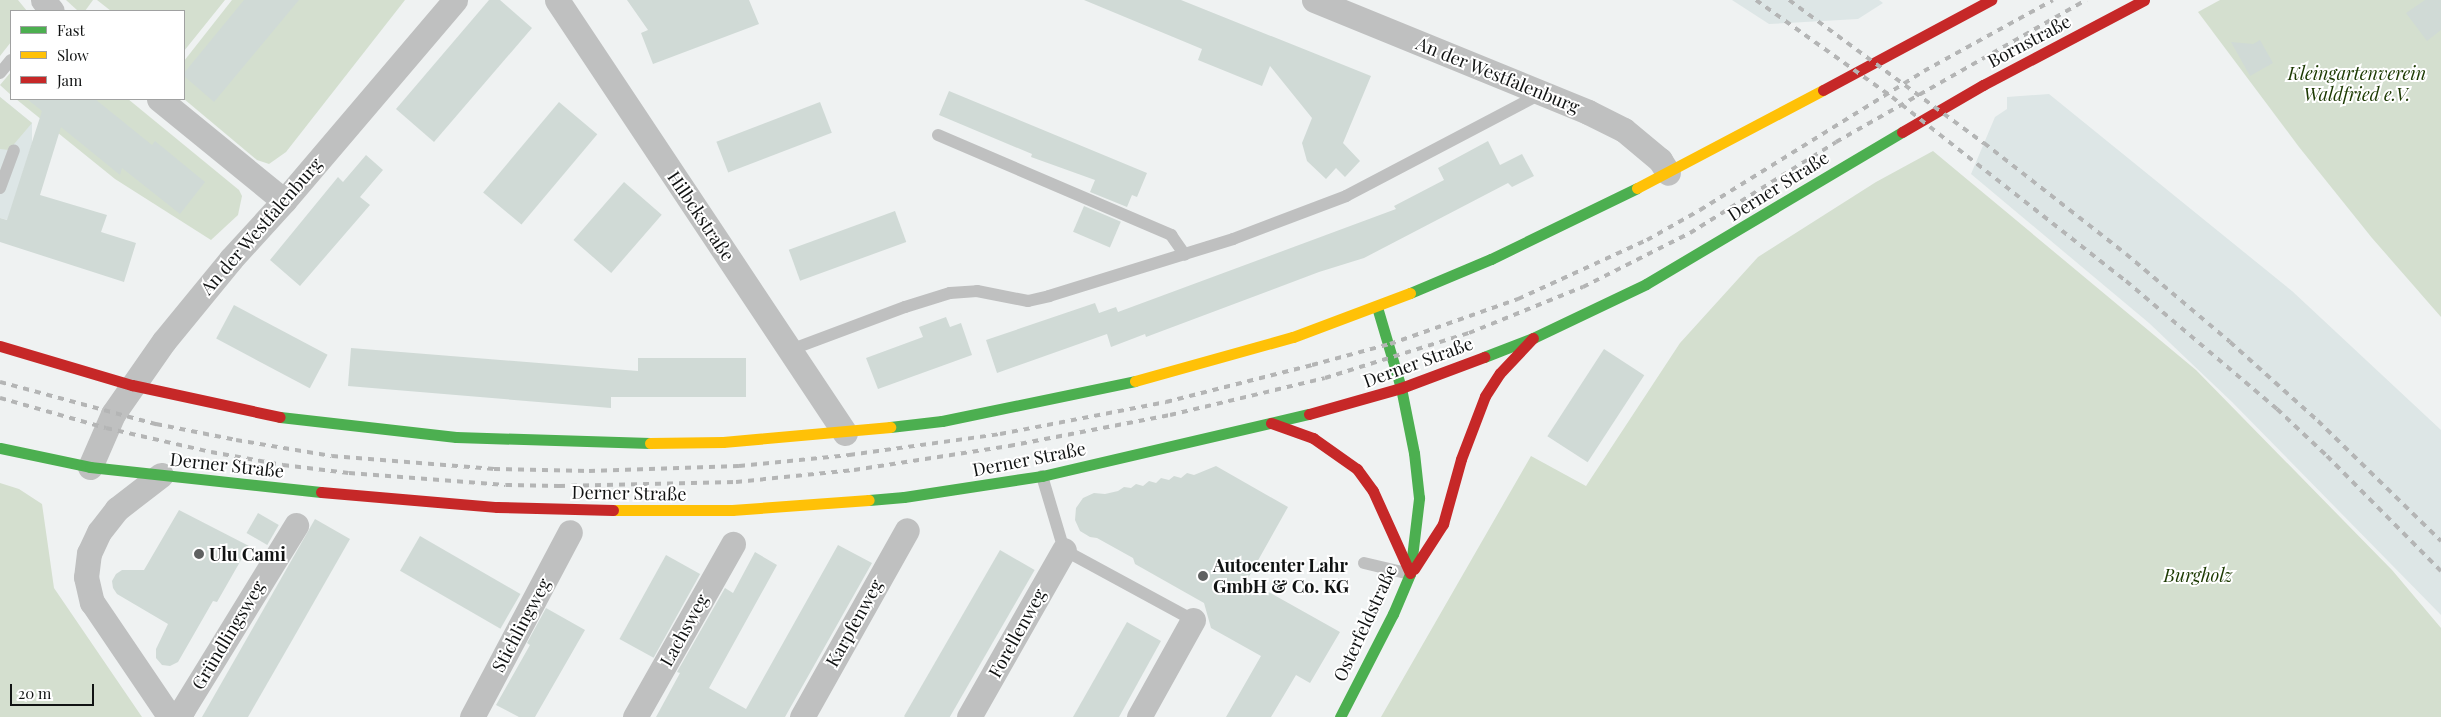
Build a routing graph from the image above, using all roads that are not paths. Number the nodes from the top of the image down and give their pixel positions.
1 (455, 0) edge
2 (557, 0) edge
3 (1314, 0) edge
4 (1991, 0) edge
5 (2144, 0) edge
6 (10, 61) edge
7 (0, 73) edge
8 (1983, 85) joint
9 (1542, 93) junction
10 (160, 100) edge
11 (938, 135) dead end
12 (14, 150) dead end
13 (1668, 173) junction
14 (0, 188) edge
15 (284, 200) junction
16 (1185, 255) junction
17 (1377, 307) junction
18 (1533, 338) junction
19 (0, 346) edge
20 (790, 350) junction
21 (132, 385) junction
22 (1401, 388) junction
23 (1271, 423) junction
24 (845, 433) junction
25 (0, 448) edge
26 (90, 468) junction
27 (161, 475) junction
28 (1042, 476) junction
29 (296, 525) dead end
30 (907, 530) dead end
31 (570, 532) dead end
32 (733, 544) dead end
33 (1064, 550) junction
34 (1364, 563) dead end
35 (1410, 574) junction
36 (1193, 620) joint
37 (170, 717) edge
38 (174, 717) edge
39 (472, 717) edge
40 (635, 717) edge
41 (802, 717) edge
42 (970, 717) edge
43 (1139, 717) edge
44 (1340, 717) edge

1 - 15 street, An der Westfalenburg
2 - 20 street, Hilbckstraße
3 - 9 street, An der Westfalenburg
4 - 13 main road
5 - 8 main road, Bornstraße
6 - 7 lane
8 - 18 main road, Derner Straße
9 - 13 street, An der Westfalenburg
9 - 16 lane
10 - 15 street
11 - 16 lane
12 - 14 lane
13 - 17 main road
15 - 21 street, An der Westfalenburg
16 - 20 lane
17 - 22 main road, Osterfeldstraße
17 - 24 main road
18 - 22 main road, Derner Straße
18 - 35 main road
19 - 21 main road
20 - 24 street, Hilbckstraße
21 - 24 main road
21 - 26 street, An der Westfalenburg
22 - 23 main road, Derner Straße
22 - 35 main road, Osterfeldstraße
23 - 28 main road, Derner Straße
23 - 35 main road
25 - 26 main road, Derner Straße
26 - 27 main road, Derner Straße
27 - 28 main road, Derner Straße
27 - 37 street
28 - 33 lane
29 - 38 street, Gründlingsweg
30 - 41 street, Karpfenweg
31 - 39 street, Stichlingweg
32 - 40 street, Lachsweg
33 - 36 lane
33 - 42 street, Forellenweg
34 - 35 lane
35 - 44 main road, Osterfeldstraße
36 - 43 street

